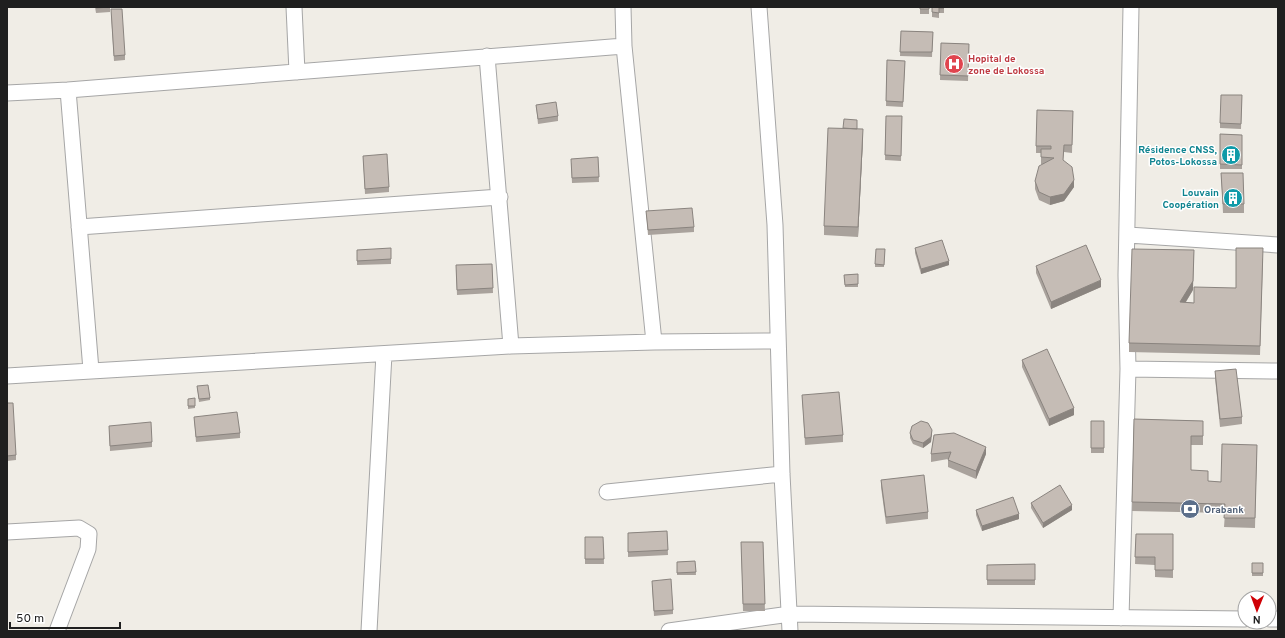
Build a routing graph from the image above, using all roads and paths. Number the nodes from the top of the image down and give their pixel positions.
1 (294, 7) edge
2 (623, 7) edge
3 (759, 7) edge
4 (1131, 7) edge
5 (624, 46) junction
6 (487, 56) junction
7 (297, 72) junction
8 (68, 90) junction
9 (7, 93) edge
10 (500, 197) junction
11 (79, 227) junction
12 (1128, 235) junction
13 (1278, 246) edge
14 (777, 341) junction
15 (654, 342) junction
16 (511, 346) junction
17 (384, 354) junction
18 (1128, 369) junction
19 (91, 370) junction
20 (1278, 371) edge
21 (7, 376) edge
22 (782, 474) junction
23 (607, 492) dead end
24 (7, 532) edge
25 (790, 614) junction
26 (1121, 618) junction
27 (1237, 619) edge
28 (56, 631) edge
29 (369, 631) edge
30 (669, 631) edge
31 (790, 631) edge

1 - 7 street
2 - 5 street
3 - 14 street
4 - 12 street
5 - 6 street
5 - 15 street
6 - 7 street
6 - 10 street
7 - 8 street
8 - 9 street
8 - 11 street
10 - 11 street
10 - 16 street
11 - 19 street
12 - 13 street
12 - 18 street
14 - 15 street
14 - 22 street
15 - 16 street
16 - 17 street
17 - 19 street
17 - 29 street
18 - 20 street
18 - 26 street
19 - 21 street
22 - 23 street
22 - 25 street
24 - 28 street
25 - 26 street
25 - 30 street
25 - 31 street
26 - 27 street

